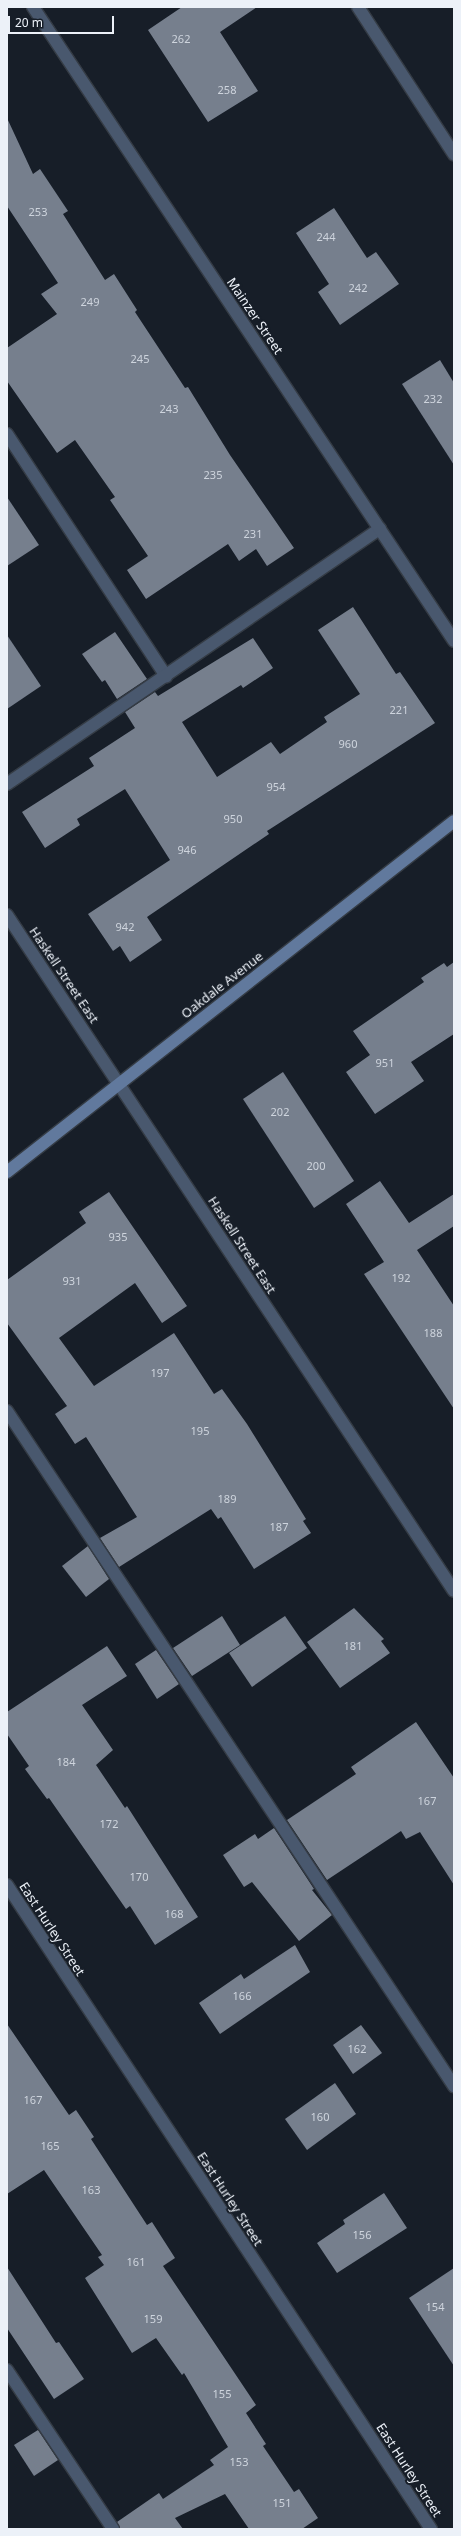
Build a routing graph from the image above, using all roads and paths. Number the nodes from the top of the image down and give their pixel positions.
1 (33, 7) edge
2 (358, 7) edge
3 (454, 154) edge
4 (7, 434) edge
5 (380, 529) junction
6 (454, 641) edge
7 (166, 676) junction
8 (7, 784) edge
9 (454, 821) edge
10 (7, 915) edge
11 (119, 1084) junction
12 (7, 1172) edge
13 (7, 1411) edge
14 (454, 1591) edge
15 (7, 1885) edge
16 (454, 2086) edge
17 (7, 2370) edge
18 (113, 2529) edge
19 (430, 2529) edge

1 - 5 street, Mainzer Street
2 - 3 street
4 - 7 street
5 - 6 street, Mainzer Street
5 - 7 street
7 - 8 street
9 - 11 street, Oakdale Avenue
10 - 11 street, Haskell Street East
11 - 12 street, Oakdale Avenue
11 - 14 street, Haskell Street East
13 - 16 street
15 - 19 street, East Hurley Street
17 - 18 street

